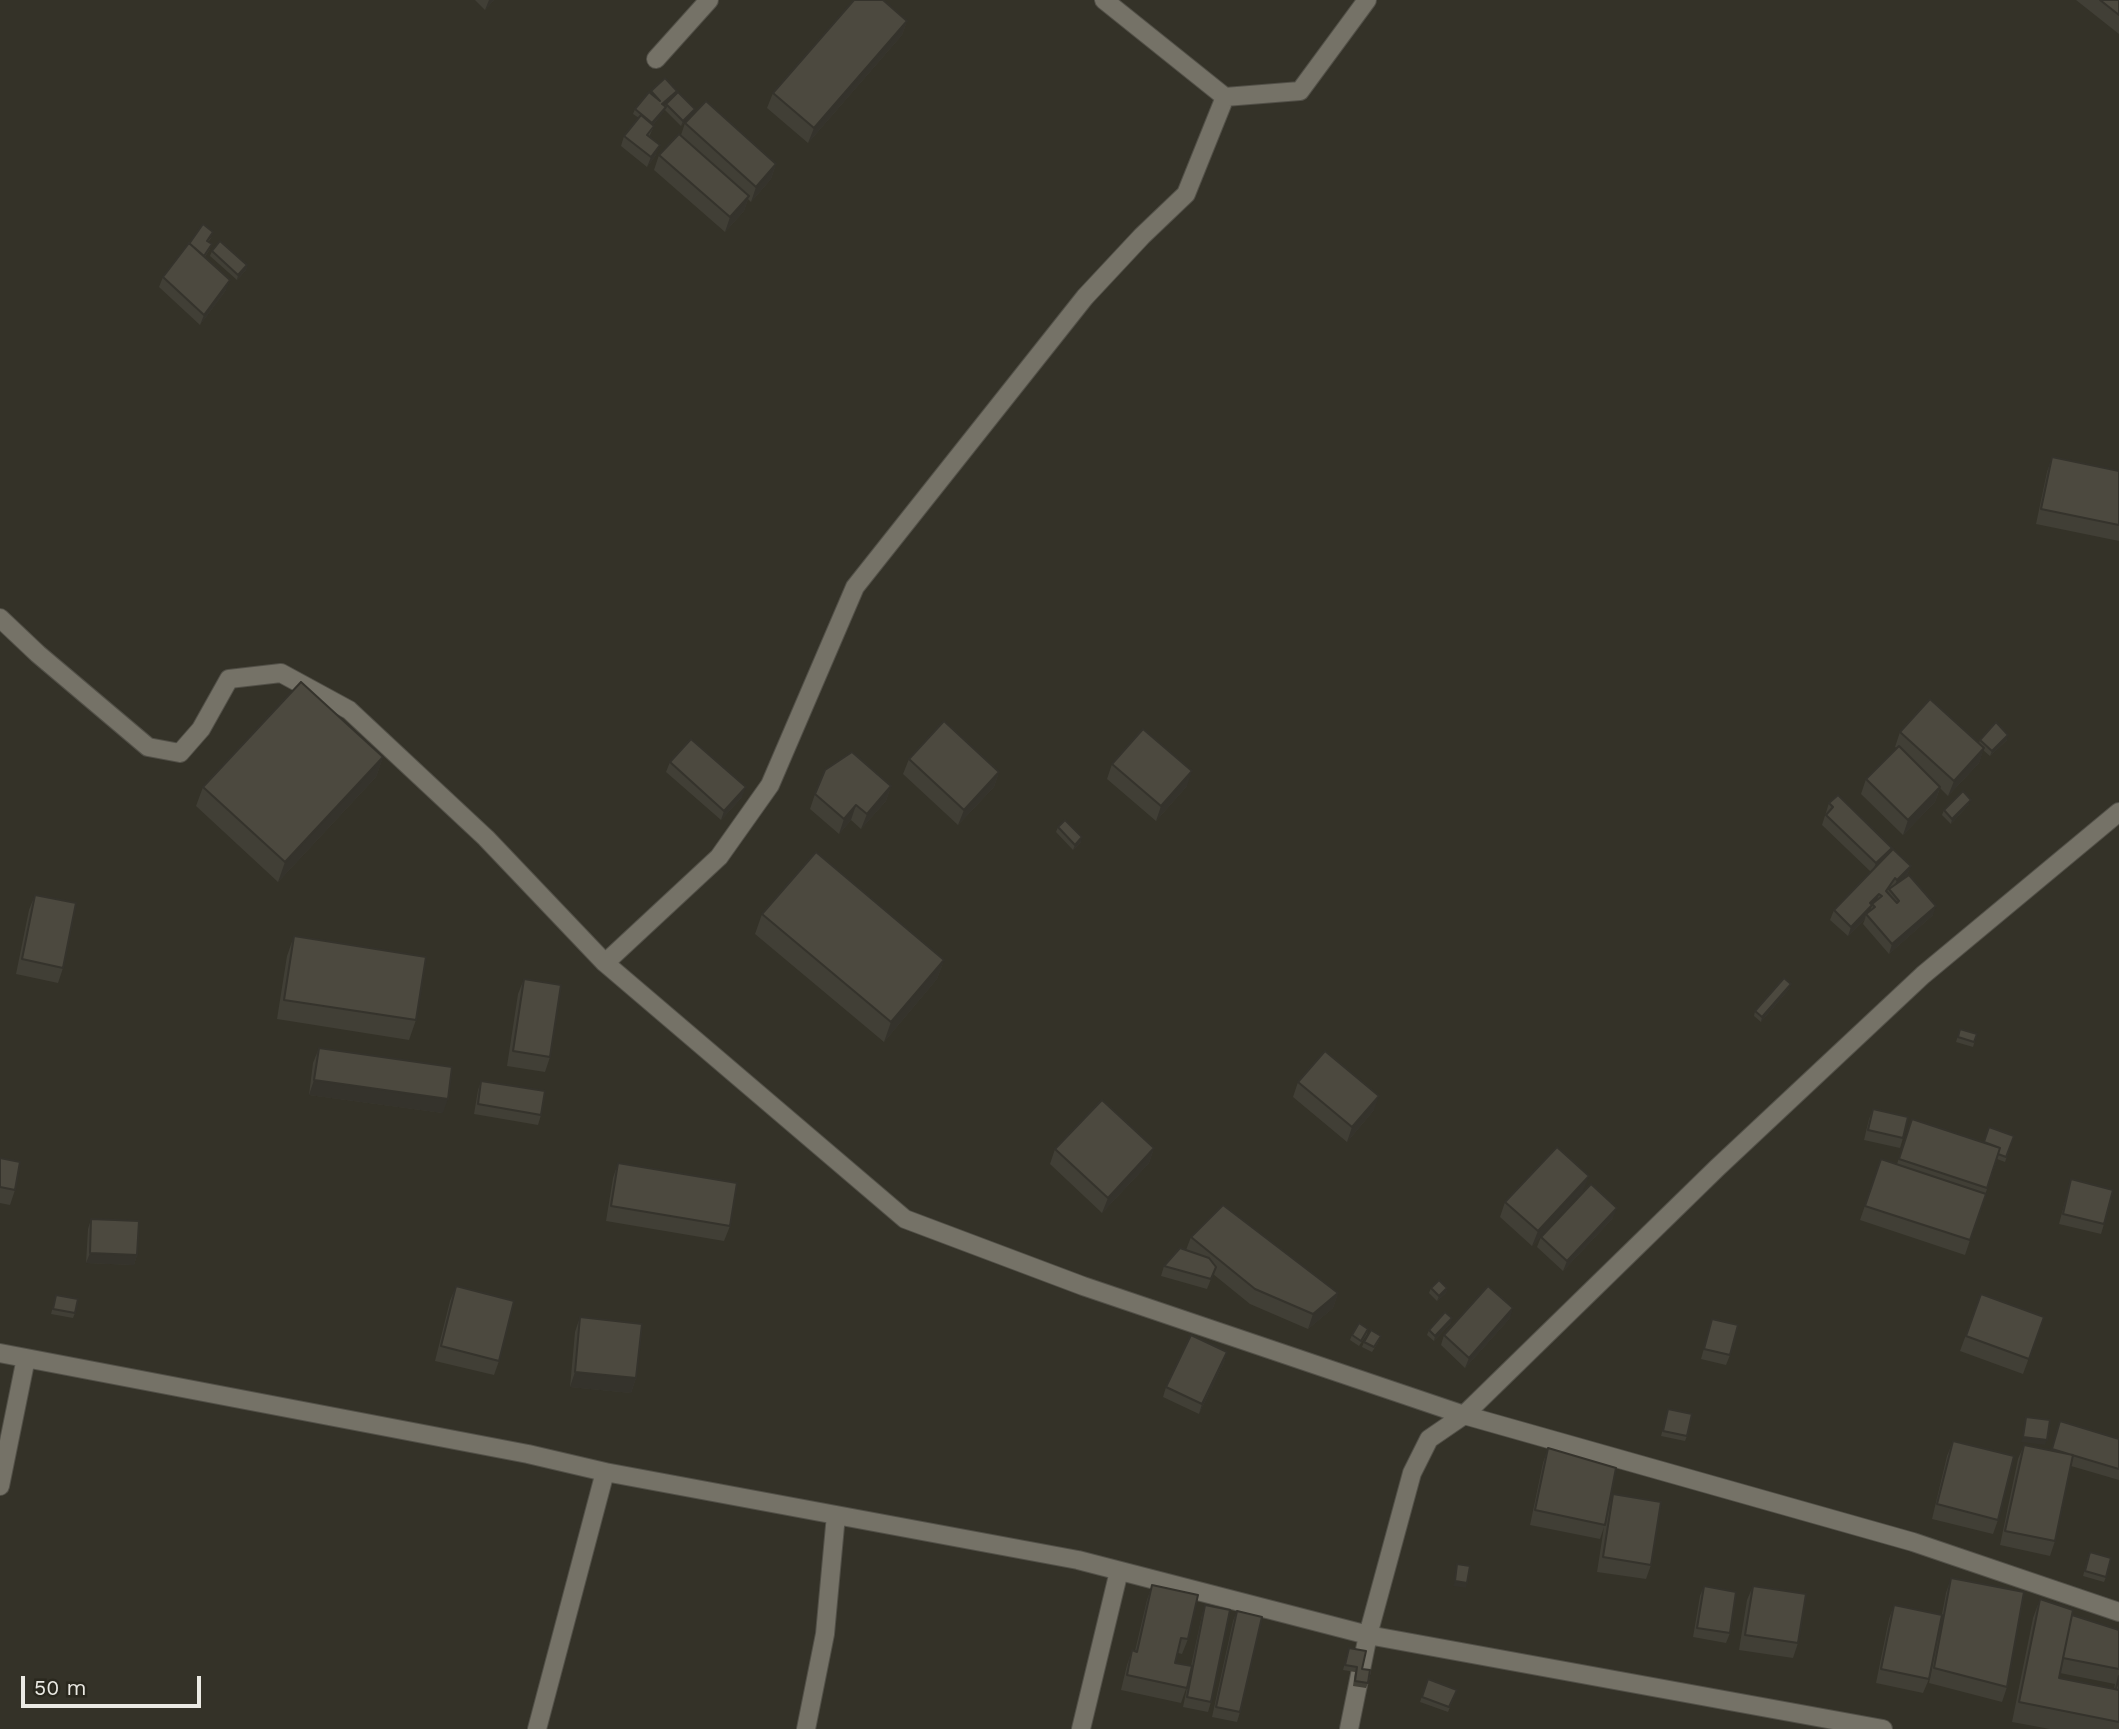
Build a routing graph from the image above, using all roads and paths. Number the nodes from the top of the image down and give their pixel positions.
1 (709, 0) edge
2 (1104, 0) edge
3 (1367, 0) edge
4 (656, 59) dead end
5 (1225, 97) junction
6 (0, 618) edge
7 (2119, 811) edge
8 (605, 963) junction
9 (0, 1353) edge
10 (26, 1357) junction
11 (1464, 1415) junction
12 (605, 1472) junction
13 (0, 1486) edge
14 (836, 1515) junction
15 (1119, 1571) junction
16 (2118, 1608) edge
17 (1368, 1635) junction
18 (537, 1729) edge
19 (806, 1729) edge
20 (1081, 1729) edge
21 (1349, 1729) edge
22 (1883, 1729) edge

1 - 4 street
2 - 5 street
3 - 5 street
5 - 8 street
6 - 8 street
7 - 11 street
8 - 11 street
9 - 10 street
10 - 12 street
10 - 13 street
11 - 16 street
11 - 17 street
12 - 14 street
12 - 18 street
14 - 15 street
14 - 19 street
15 - 17 street
15 - 20 street
17 - 21 street
17 - 22 street

